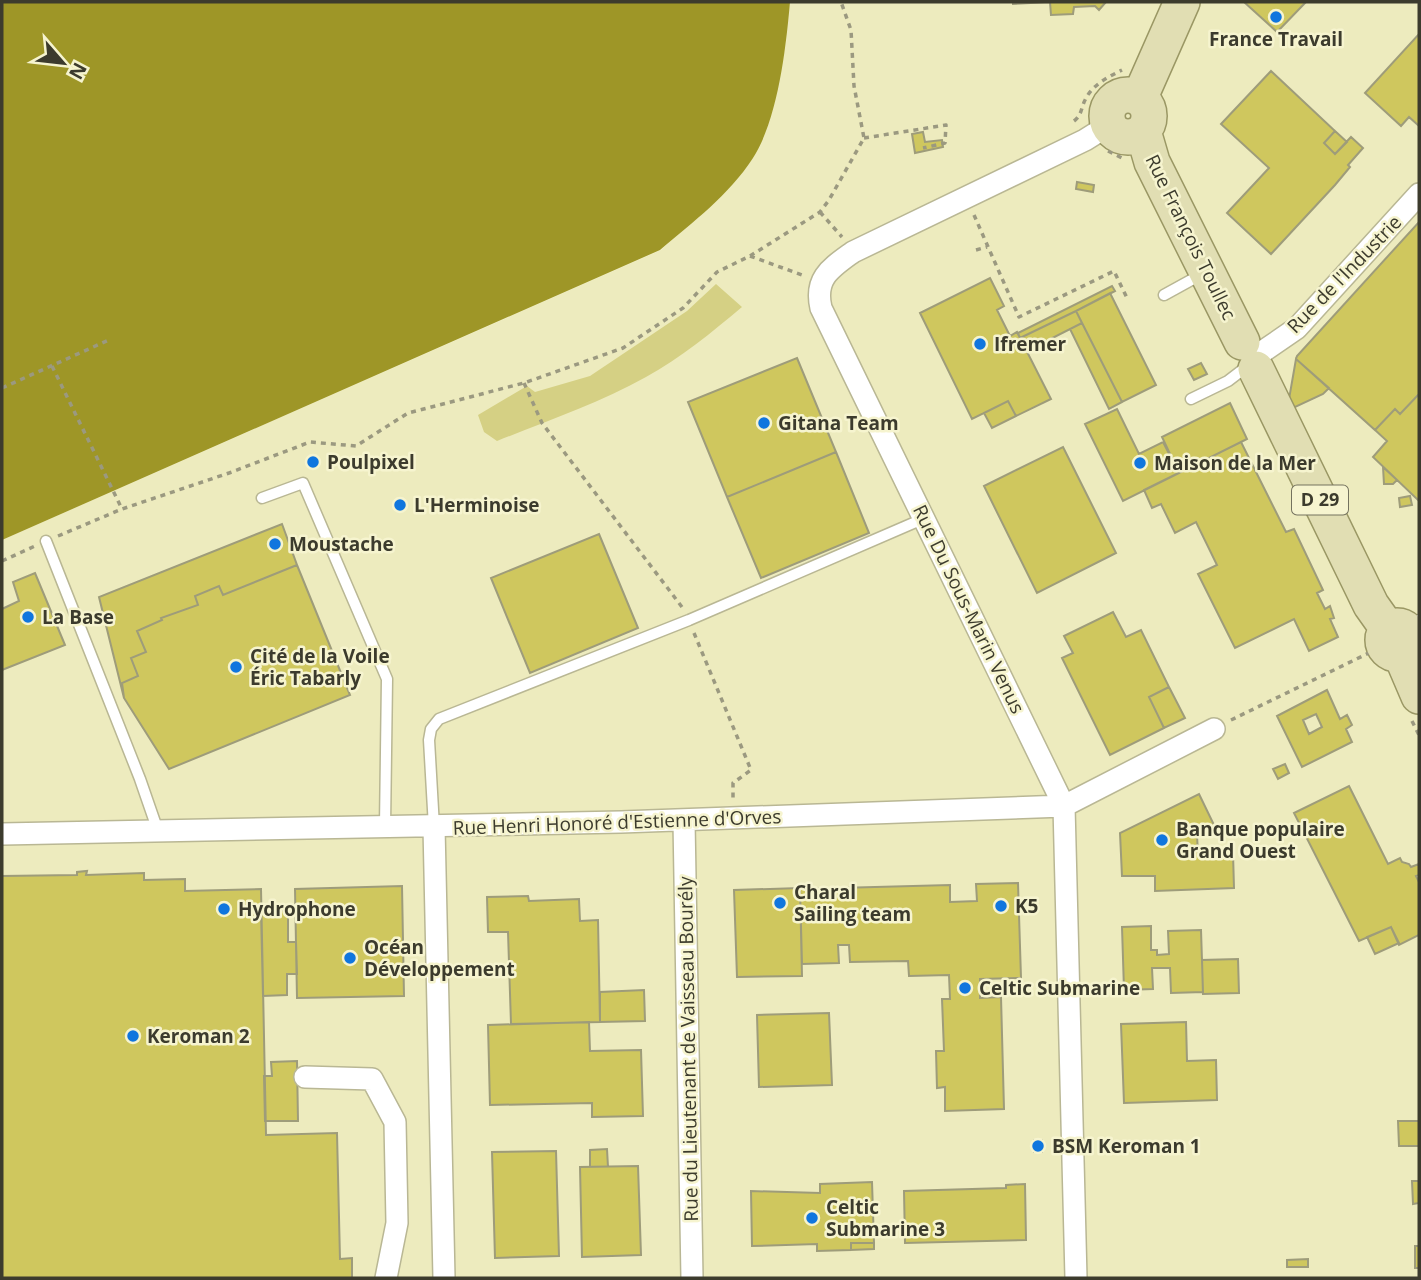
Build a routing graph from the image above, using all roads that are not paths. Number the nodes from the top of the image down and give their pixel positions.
1 (1182, 2) edge
2 (1142, 114) junction
3 (1105, 139) joint
4 (1419, 194) edge
5 (1207, 271) junction
6 (1164, 295) dead end
7 (1252, 357) junction
8 (1191, 399) dead end
9 (262, 498) dead end
10 (925, 518) junction
11 (46, 541) road end
12 (1394, 637) edge
13 (1413, 703) edge
14 (1214, 729) road end
15 (1064, 806) junction
16 (684, 821) junction
17 (385, 826) junction
18 (434, 827) junction
19 (158, 831) junction
20 (2, 834) edge
21 (304, 1077) dead end
22 (386, 1278) edge
23 (443, 1278) edge
24 (692, 1278) edge
25 (1076, 1278) edge

1 - 2 main road
2 - 3 main road
2 - 5 main road, Rue François Toullec / D 29
3 - 10 street, Rue Du Sous-Marin Venus
4 - 7 street, Rue de l'Industrie
5 - 6 lane
5 - 7 main road, Rue François Toullec / D 29
7 - 8 lane
7 - 12 main road, Rue François Toullec / D 29
9 - 17 lane
10 - 15 street, Rue Du Sous-Marin Venus
10 - 18 lane
11 - 19 lane
12 - 13 main road, Rue François Toullec / D 29
14 - 15 street, Rue Henri Honoré d'Estienne d'Orves
15 - 16 street, Rue Henri Honoré d'Estienne d'Orves
15 - 25 street, Rue Du Sous-Marin Venus
16 - 18 street, Rue Henri Honoré d'Estienne d'Orves
16 - 24 street, Rue du Lieutenant de Vaisseau Bourély
17 - 18 street, Rue Henri Honoré d'Estienne d'Orves
17 - 19 street, Rue Henri Honoré d'Estienne d'Orves
18 - 23 street
19 - 20 street, Rue Henri Honoré d'Estienne d'Orves
21 - 22 street

